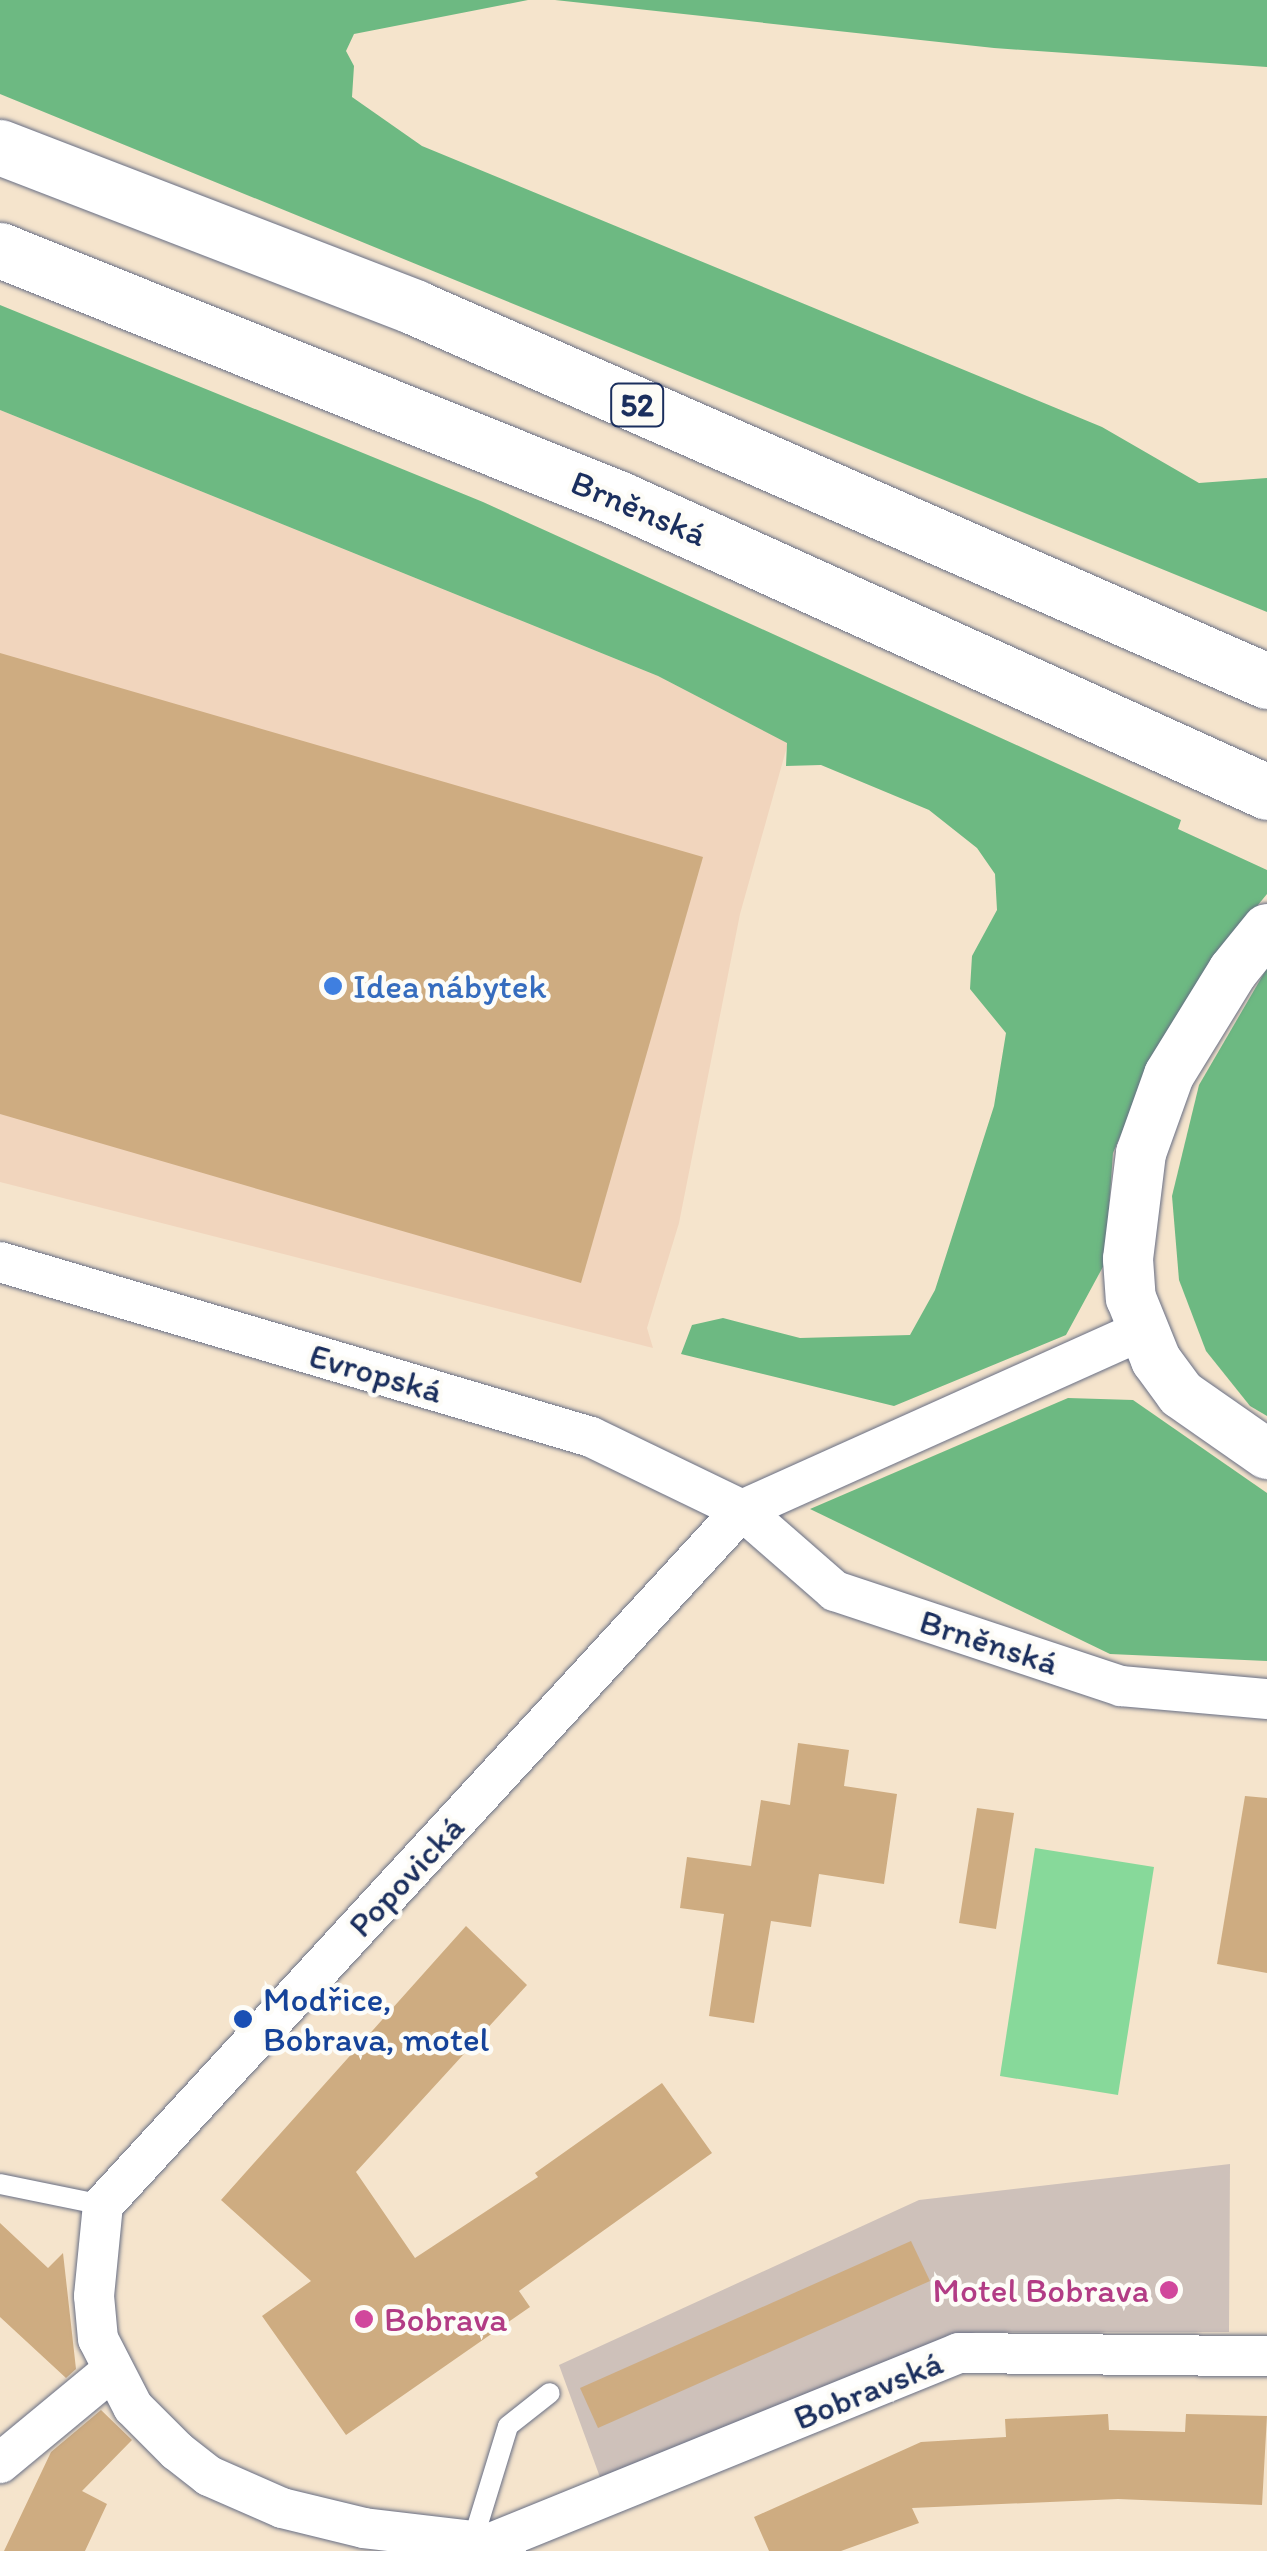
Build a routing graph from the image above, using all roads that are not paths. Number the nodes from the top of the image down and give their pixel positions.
1 (0, 148) edge
2 (0, 250) edge
3 (1267, 681) edge
4 (1246, 782) edge
5 (1267, 929) edge
6 (0, 1262) edge
7 (1141, 1331) junction
8 (1267, 1454) edge
9 (742, 1510) junction
10 (1267, 1699) edge
11 (0, 2184) edge
12 (103, 2206) junction
13 (1267, 2356) edge
14 (110, 2372) junction
15 (550, 2393) dead end
16 (0, 2463) edge
17 (336, 2537) edge
18 (490, 2545) edge

1 - 3 highway, 52
2 - 4 highway, Brněnská
5 - 7 street
6 - 9 street, Evropská
7 - 8 street
7 - 9 street
9 - 10 street, Brněnská
9 - 12 street, Popovická
11 - 12 lane
12 - 14 street
13 - 18 street, Bobravská
14 - 16 street
14 - 17 street
15 - 18 lane
17 - 18 street

